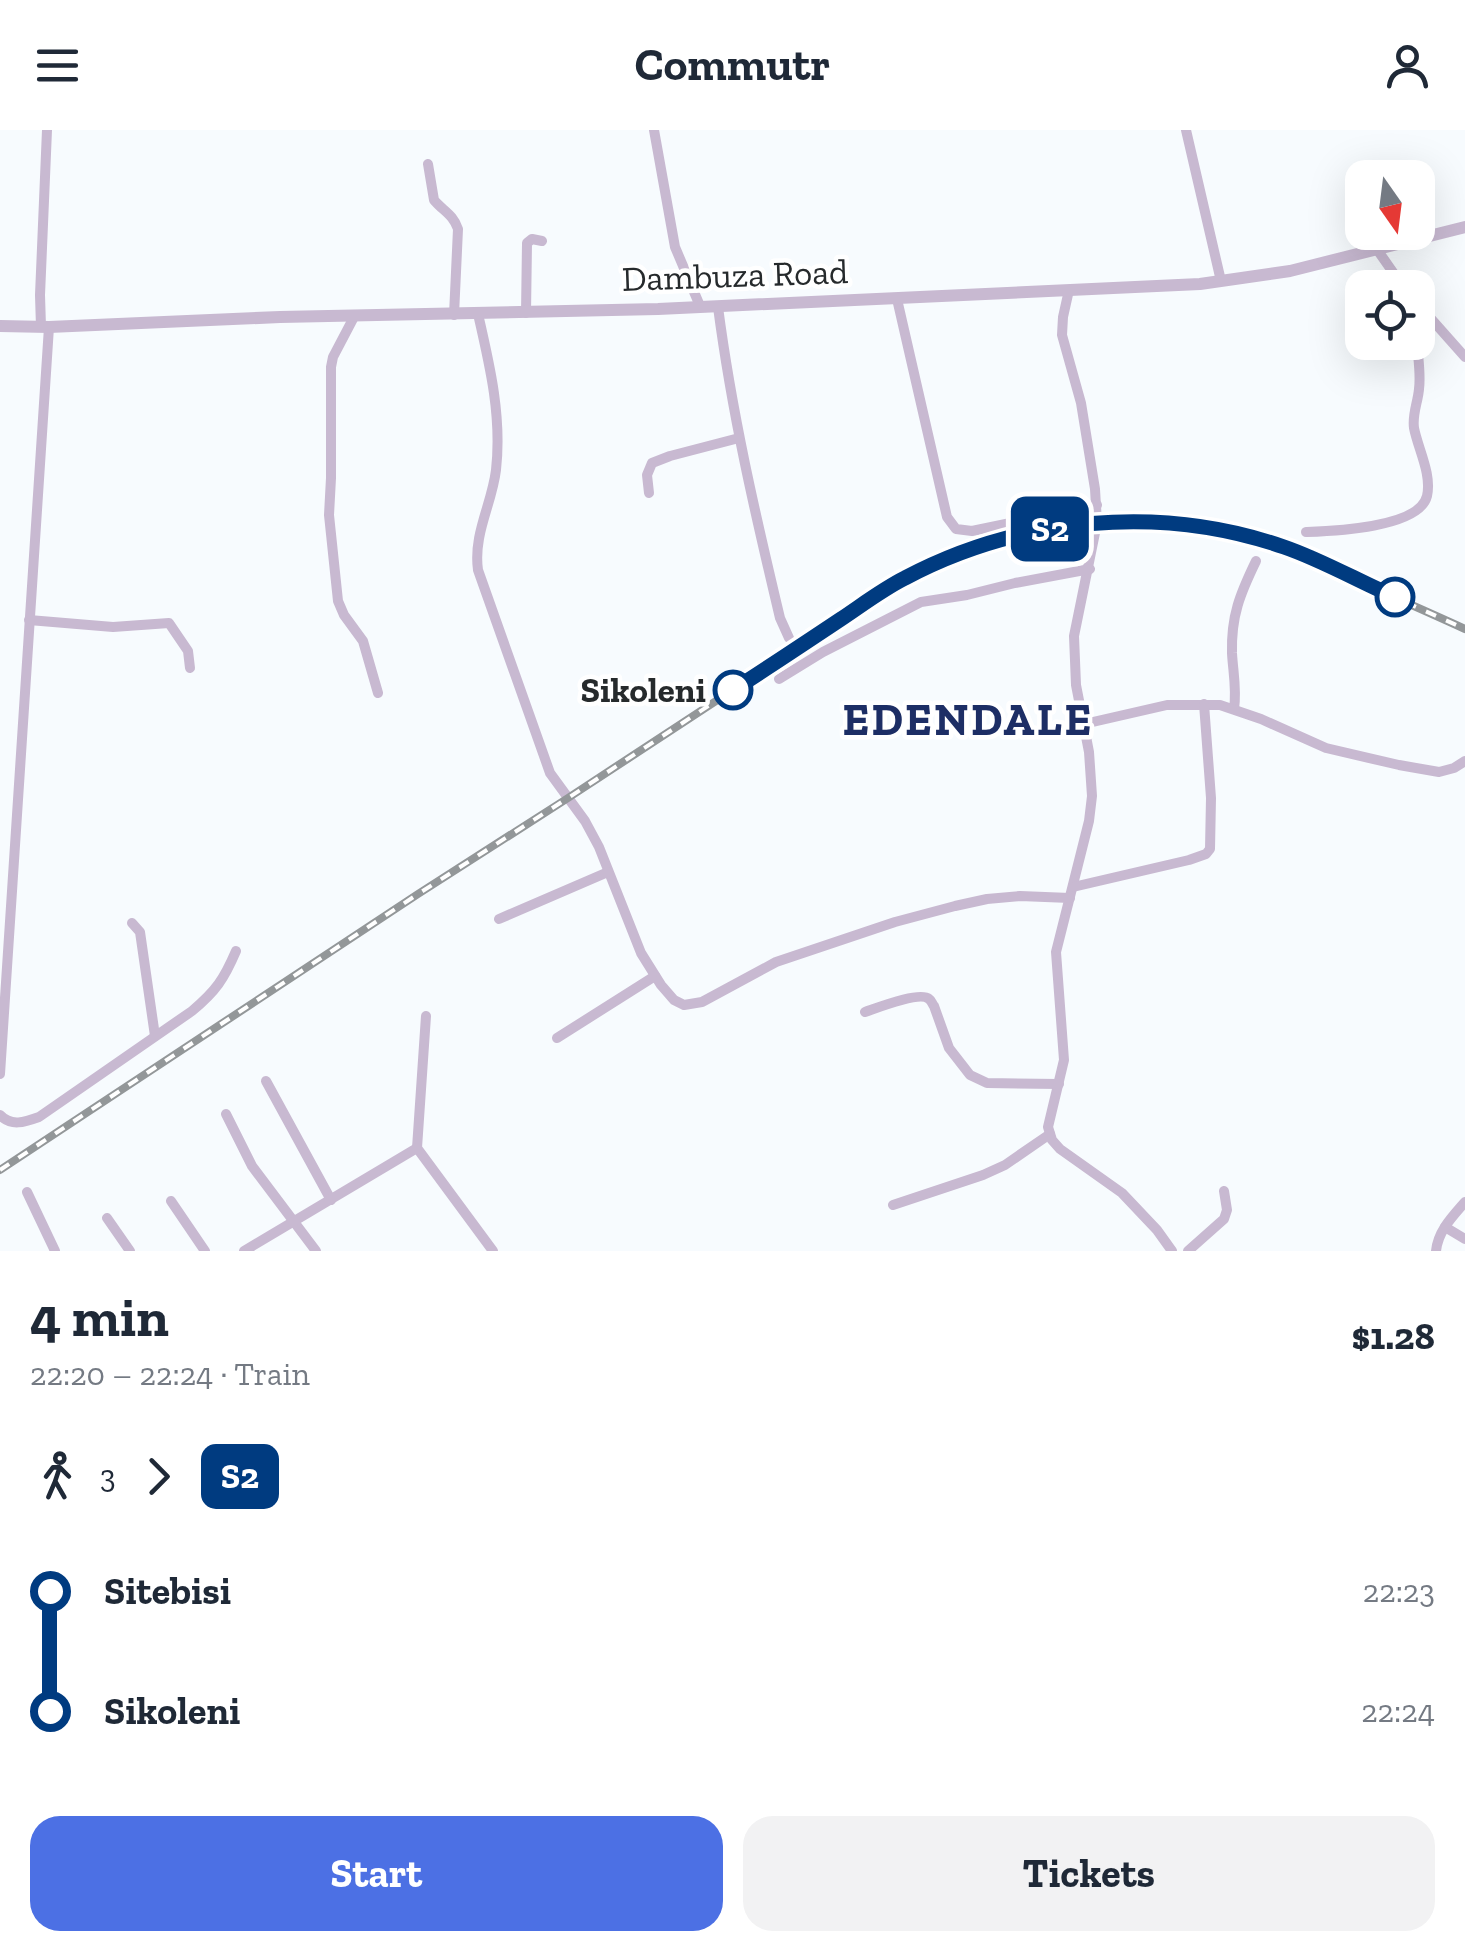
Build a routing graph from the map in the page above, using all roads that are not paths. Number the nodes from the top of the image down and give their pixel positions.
1 (47, 130) edge
2 (654, 130) edge
3 (1186, 130) edge
4 (428, 164) dead end
5 (1465, 227) edge
6 (1435, 234) edge
7 (542, 241) dead end
8 (1369, 250) edge
9 (1221, 282) junction
10 (1069, 290) junction
11 (898, 299) junction
12 (700, 306) junction
13 (718, 306) junction
14 (526, 313) junction
15 (478, 314) junction
16 (454, 315) junction
17 (354, 317) junction
18 (1435, 324) edge
19 (0, 326) edge
20 (45, 327) junction
21 (1465, 358) edge
22 (1418, 360) edge
23 (738, 438) junction
24 (650, 493) dead end
25 (1097, 505) junction
26 (1306, 532) dead end
27 (1256, 561) dead end
28 (1090, 569) junction
29 (29, 620) junction
30 (790, 638) dead end
31 (190, 668) dead end
32 (780, 678) dead end
33 (378, 693) dead end
34 (1204, 704) junction
35 (1234, 709) junction
36 (1084, 724) junction
37 (1465, 761) edge
38 (608, 872) junction
39 (1071, 893) junction
40 (499, 919) dead end
41 (132, 922) dead end
42 (236, 950) dead end
43 (4, 972) edge
44 (655, 976) junction
45 (865, 1012) dead end
46 (426, 1016) dead end
47 (155, 1036) junction
48 (556, 1038) dead end
49 (0, 1074) edge
50 (266, 1081) dead end
51 (1059, 1084) junction
52 (226, 1114) dead end
53 (0, 1115) edge
54 (1050, 1134) junction
55 (417, 1148) junction
56 (1224, 1191) dead end
57 (27, 1192) dead end
58 (331, 1200) junction
59 (171, 1201) dead end
60 (1465, 1202) edge
61 (893, 1205) dead end
62 (107, 1218) dead end
63 (293, 1222) junction
64 (1444, 1227) junction
65 (1465, 1239) edge
66 (55, 1251) edge
67 (130, 1251) edge
68 (205, 1251) edge
69 (244, 1251) edge
70 (316, 1251) edge
71 (493, 1251) edge
72 (1172, 1251) edge
73 (1188, 1251) edge
74 (1436, 1251) edge

1 - 20 street
2 - 12 street
3 - 9 street
4 - 16 street
5 - 6 street, Dambuza Road
7 - 14 street
8 - 9 street, Dambuza Road
9 - 10 street, Dambuza Road
10 - 11 street, Dambuza Road
10 - 25 street
11 - 13 street, Dambuza Road
11 - 25 street
12 - 13 street, Dambuza Road
12 - 14 street, Dambuza Road
13 - 23 street
14 - 15 street, Dambuza Road
15 - 16 street, Dambuza Road
15 - 38 street
16 - 17 street, Dambuza Road
17 - 20 street, Dambuza Road
17 - 33 street
18 - 21 street
19 - 20 street, Dambuza Road
20 - 29 street
22 - 26 street
23 - 24 street
23 - 30 street
25 - 28 street
27 - 35 street
28 - 32 street
28 - 36 street
29 - 31 street
29 - 43 street
34 - 35 street
34 - 36 street
34 - 39 street
35 - 37 street
36 - 39 street
38 - 40 street
38 - 44 street
39 - 44 street
39 - 51 street
41 - 47 street
42 - 47 street
43 - 49 street
44 - 48 street
45 - 51 street
46 - 55 street
47 - 53 street
50 - 58 street
51 - 54 street
52 - 63 street
54 - 61 street
54 - 72 street
55 - 58 street
55 - 71 street
56 - 73 street
57 - 66 street
58 - 63 street
59 - 68 street
60 - 64 street
62 - 67 street
63 - 69 street
63 - 70 street
64 - 65 street
64 - 74 street

